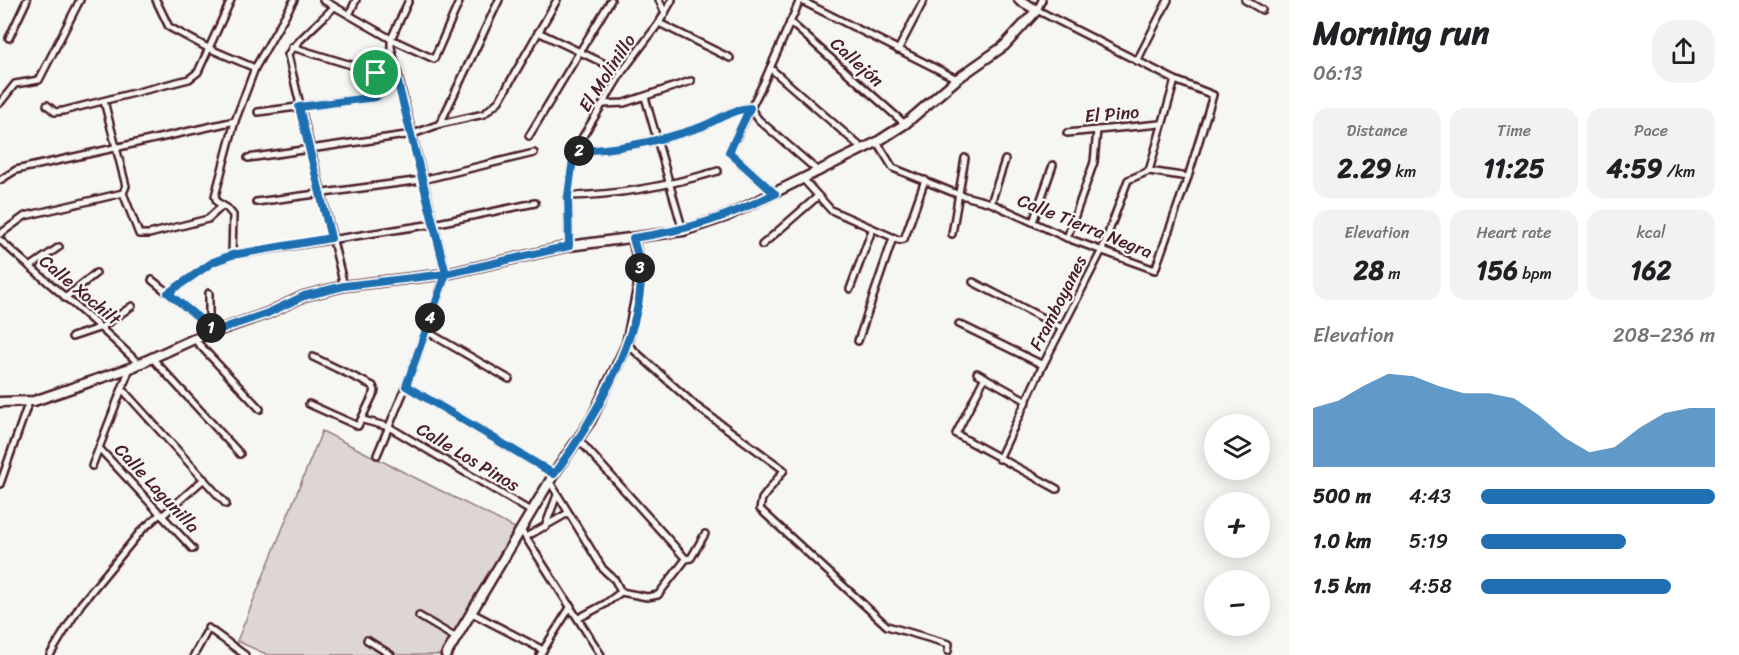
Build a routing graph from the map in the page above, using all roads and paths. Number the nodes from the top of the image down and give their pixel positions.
1 (27, 0) edge
2 (80, 0) edge
3 (156, 0) edge
4 (231, 0) edge
5 (294, 0) edge
6 (323, 0) edge
7 (356, 0) edge
8 (409, 0) edge
9 (499, 0) edge
10 (557, 0) edge
11 (611, 0) edge
12 (659, 0) edge
13 (672, 0) edge
14 (800, 0) edge
15 (924, 0) edge
16 (1019, 0) edge
17 (1042, 0) edge
18 (1168, 0) edge
19 (1245, 0) edge
20 (458, 1) edge
21 (334, 7) junction
22 (1037, 9) junction
23 (1262, 10) dead end
24 (665, 13) junction
25 (349, 15) junction
26 (790, 22) junction
27 (659, 23) junction
28 (538, 32) junction
29 (9, 38) dead end
30 (391, 39) junction
31 (292, 47) junction
32 (208, 48) junction
33 (898, 50) junction
34 (579, 51) junction
35 (730, 58) dead end
36 (1137, 61) junction
37 (255, 68) junction
38 (770, 68) junction
39 (375, 72) junction
40 (622, 72) junction
41 (397, 79) junction
42 (957, 80) junction
43 (1175, 80) junction
44 (691, 81) dead end
45 (645, 97) junction
46 (104, 100) junction
47 (0, 103) edge
48 (604, 104) junction
49 (47, 105) dead end
50 (299, 107) junction
51 (750, 108) junction
52 (258, 112) dead end
53 (235, 121) junction
54 (440, 124) junction
55 (905, 124) junction
56 (1160, 124) junction
57 (1097, 130) junction
58 (1067, 133) dead end
59 (413, 134) junction
60 (529, 136) dead end
61 (659, 141) junction
62 (877, 142) junction
63 (114, 147) junction
64 (309, 148) junction
65 (863, 149) junction
66 (574, 151) junction
67 (534, 153) dead end
68 (248, 158) dead end
69 (966, 158) dead end
70 (1005, 160) dead end
71 (1053, 165) dead end
72 (718, 171) dead end
73 (1149, 171) junction
74 (819, 172) junction
75 (1188, 177) junction
76 (803, 179) junction
77 (0, 180) edge
78 (422, 180) junction
79 (925, 180) junction
80 (672, 185) junction
81 (123, 194) junction
82 (320, 194) junction
83 (775, 194) junction
84 (957, 194) junction
85 (568, 196) junction
86 (817, 197) junction
87 (256, 202) dead end
88 (535, 202) dead end
89 (991, 203) junction
90 (222, 206) junction
91 (1032, 222) junction
92 (433, 224) junction
93 (872, 230) junction
94 (683, 231) junction
95 (0, 234) edge
96 (952, 234) dead end
97 (1067, 237) junction
98 (331, 238) junction
99 (633, 238) junction
100 (893, 238) junction
101 (0, 240) edge
102 (762, 245) dead end
103 (569, 246) junction
104 (59, 248) dead end
105 (1102, 250) junction
106 (232, 255) junction
107 (30, 267) junction
108 (96, 273) dead end
109 (446, 274) junction
110 (152, 280) dead end
111 (973, 282) dead end
112 (344, 286) junction
113 (850, 289) dead end
114 (168, 293) junction
115 (209, 293) dead end
116 (65, 298) junction
117 (132, 306) dead end
118 (959, 324) dead end
119 (102, 327) junction
120 (1062, 328) junction
121 (212, 329) junction
122 (426, 331) junction
123 (72, 338) dead end
124 (194, 339) junction
125 (858, 341) dead end
126 (627, 344) junction
127 (313, 357) dead end
128 (152, 358) junction
129 (139, 363) junction
130 (1043, 365) junction
131 (130, 368) junction
132 (977, 373) dead end
133 (986, 377) junction
134 (509, 379) dead end
135 (406, 386) junction
136 (123, 390) junction
137 (29, 401) junction
138 (1027, 401) junction
139 (0, 402) edge
140 (309, 404) dead end
141 (260, 409) dead end
142 (363, 420) junction
143 (389, 427) junction
144 (579, 440) junction
145 (99, 448) junction
146 (240, 454) dead end
147 (377, 455) dead end
148 (999, 459) junction
149 (92, 466) dead end
150 (204, 478) junction
151 (552, 478) junction
152 (0, 484) edge
153 (1058, 489) dead end
154 (557, 495) junction
155 (226, 504) dead end
156 (532, 512) junction
157 (568, 513) junction
158 (161, 515) junction
159 (545, 527) junction
160 (524, 534) junction
161 (705, 534) dead end
162 (193, 549) dead end
163 (686, 559) junction
164 (621, 592) junction
165 (571, 606) junction
166 (472, 613) junction
167 (419, 616) dead end
168 (579, 618) junction
169 (456, 638) junction
170 (367, 640) dead end
171 (948, 651) dead end
172 (541, 653) edge
173 (50, 655) edge
174 (194, 655) edge
175 (245, 655) edge
176 (392, 655) edge
177 (446, 655) edge
178 (601, 655) edge

1 - 29 street
2 - 47 street
3 - 32 street
4 - 32 street
5 - 37 street
6 - 21 street
7 - 25 street
8 - 30 street
9 - 54 street
10 - 28 street
11 - 34 street
12 - 24 street
13 - 24 street, El Molinillo
14 - 26 street
14 - 33 street
15 - 33 street
16 - 22 street
17 - 22 street
18 - 36 street
19 - 23 street
20 - 30 street
21 - 25 street
21 - 31 street
22 - 36 street
22 - 42 street
24 - 27 street, El Molinillo
25 - 30 street
26 - 38 street
26 - 55 street, Callejón
27 - 35 street
27 - 40 street, El Molinillo
28 - 34 street
28 - 54 street
30 - 41 street
31 - 39 street
31 - 50 street
32 - 37 street
32 - 46 street
33 - 42 street
34 - 40 street
34 - 60 street
36 - 43 street
37 - 53 street
38 - 51 street
38 - 65 street
39 - 41 street
39 - 50 street
40 - 48 street, El Molinillo
41 - 59 street
42 - 55 street
43 - 56 street
43 - 75 street, Calle Tierra Negra
44 - 45 street
45 - 48 street
45 - 61 street
46 - 49 street
46 - 63 street
48 - 66 street, El Molinillo
50 - 52 street
50 - 64 street
51 - 61 street
51 - 74 street
51 - 83 street
53 - 63 street
53 - 90 street
54 - 59 street
55 - 62 street
56 - 57 street, El Pino
56 - 73 street
57 - 58 street, El Pino
57 - 97 street
59 - 64 street
59 - 78 street
61 - 66 street
61 - 80 street
62 - 65 street
62 - 79 street, Calle Tierra Negra
63 - 77 street
63 - 81 street
64 - 68 street
64 - 82 street
65 - 74 street
66 - 85 street, El Molinillo
67 - 78 street
69 - 84 street
70 - 89 street
71 - 91 street
72 - 80 street
73 - 75 street
73 - 105 street, Framboyanes
74 - 76 street
75 - 105 street, Calle Tierra Negra
76 - 83 street
76 - 86 street
78 - 82 street
78 - 92 street
79 - 84 street, Calle Tierra Negra
79 - 100 street
80 - 85 street
80 - 94 street
81 - 90 street
81 - 95 street
82 - 87 street
82 - 98 street
83 - 94 street
84 - 89 street, Calle Tierra Negra
84 - 96 street
85 - 103 street, El Molinillo
86 - 93 street
86 - 102 street
88 - 92 street
89 - 91 street, Calle Tierra Negra
90 - 106 street
91 - 97 street, Calle Tierra Negra
92 - 98 street
92 - 109 street
93 - 100 street
93 - 113 street
94 - 99 street
97 - 105 street, Calle Tierra Negra
98 - 106 street
98 - 112 street
99 - 103 street
99 - 126 street
100 - 125 street
101 - 107 street, Calle Xochilt
103 - 109 street
104 - 107 street
105 - 120 street, Framboyanes
106 - 114 street
107 - 116 street, Calle Xochilt
108 - 116 street
109 - 112 street
109 - 122 street
110 - 114 street
111 - 120 street
112 - 121 street
114 - 121 street
115 - 121 street
116 - 119 street, Calle Xochilt
117 - 119 street
118 - 130 street
119 - 123 street
119 - 129 street, Calle Xochilt
120 - 130 street, Framboyanes
121 - 124 street
122 - 134 street
122 - 135 street
124 - 128 street
124 - 141 street
126 - 144 street
126 - 171 street
127 - 142 street
128 - 129 street
128 - 146 street
129 - 131 street
130 - 138 street, Framboyanes
131 - 136 street
131 - 137 street
132 - 133 street
133 - 138 street
133 - 148 street
135 - 143 street
135 - 151 street
136 - 145 street
136 - 150 street
137 - 139 street
137 - 152 street
138 - 148 street, Framboyanes
140 - 142 street, Calle Los Pinos
142 - 143 street, Calle Los Pinos
143 - 147 street
143 - 156 street, Calle Los Pinos
144 - 151 street
144 - 163 street
145 - 149 street
145 - 158 street, Calle Lagunilla
148 - 153 street
150 - 155 street
150 - 158 street
151 - 154 street
151 - 156 street
154 - 157 street
154 - 159 street
156 - 160 street
157 - 159 street
157 - 164 street
158 - 162 street, Calle Lagunilla
158 - 173 street
159 - 160 street
160 - 165 street
160 - 166 street
161 - 163 street
163 - 164 street
164 - 168 street
165 - 168 street
165 - 172 street
166 - 169 street
166 - 172 street
167 - 169 street
168 - 178 street
169 - 177 street
170 - 176 street
174 - 175 street

